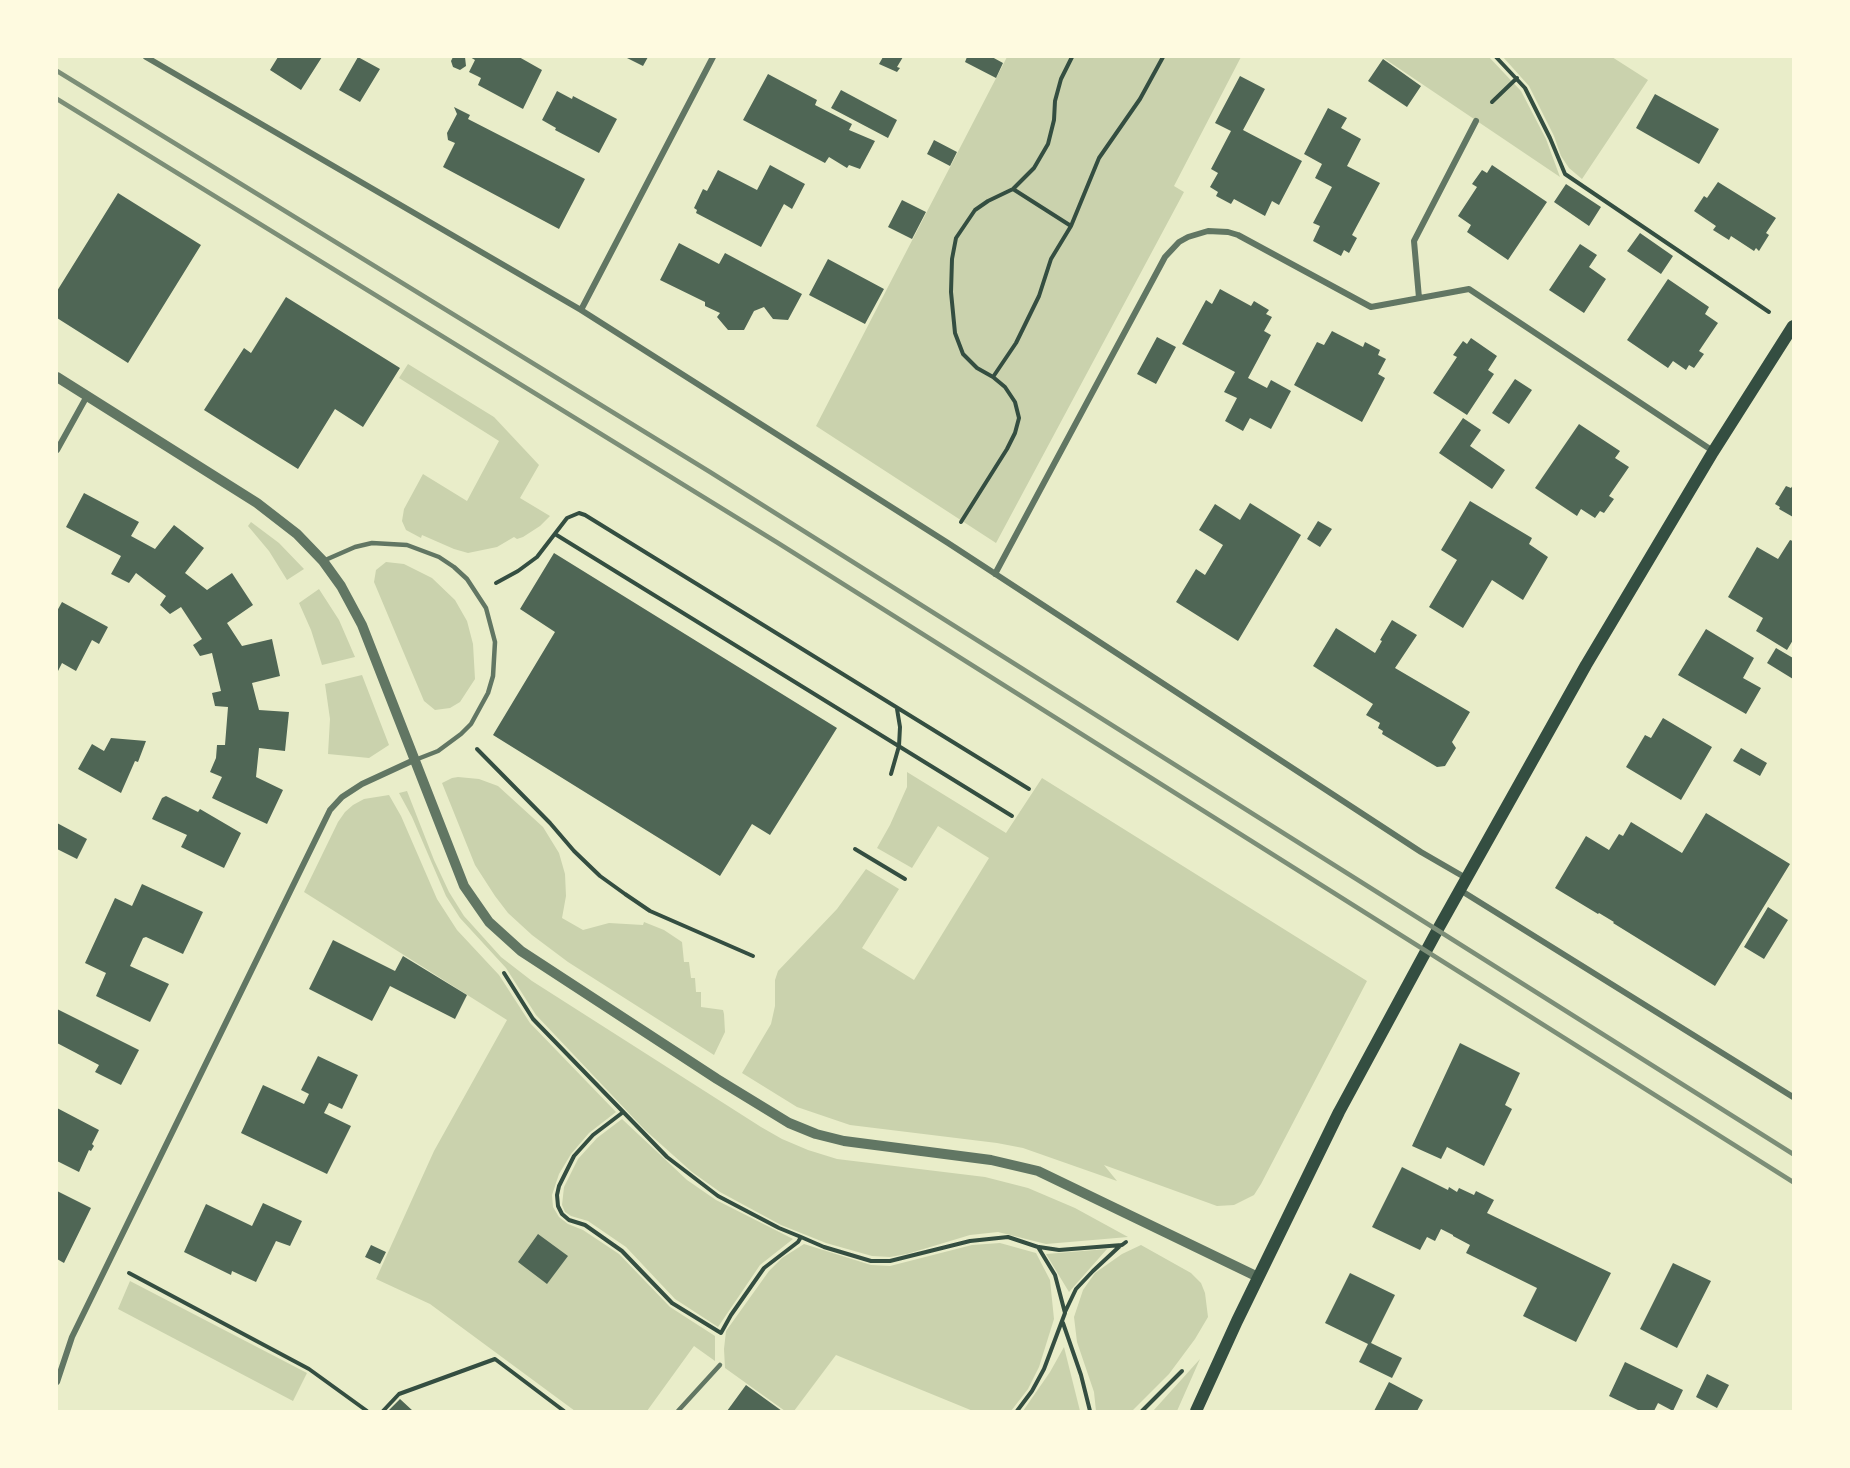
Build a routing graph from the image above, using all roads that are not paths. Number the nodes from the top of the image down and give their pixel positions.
1 (146, 57) edge
2 (713, 57) edge
3 (1476, 121) road end
4 (1419, 298) junction
5 (581, 310) junction
6 (1793, 327) edge
7 (57, 377) edge
8 (87, 396) junction
9 (57, 450) edge
10 (1713, 452) junction
11 (324, 561) junction
12 (995, 574) junction
13 (414, 760) junction
14 (1466, 878) junction
15 (1460, 890) junction
16 (1793, 1097) edge
17 (1258, 1277) junction
18 (720, 1365) dead end
19 (57, 1382) edge
20 (678, 1411) edge
21 (1196, 1411) edge

1 - 5 street
2 - 5 street
3 - 4 street
4 - 10 street
4 - 12 street
5 - 12 street
6 - 10 main road
7 - 8 street
8 - 9 street
8 - 11 street
10 - 14 main road
11 - 13 street
11 - 13 lane
12 - 14 street
13 - 17 street
13 - 19 street
14 - 15 main road
15 - 16 street
15 - 17 main road
17 - 21 main road
18 - 20 lane

